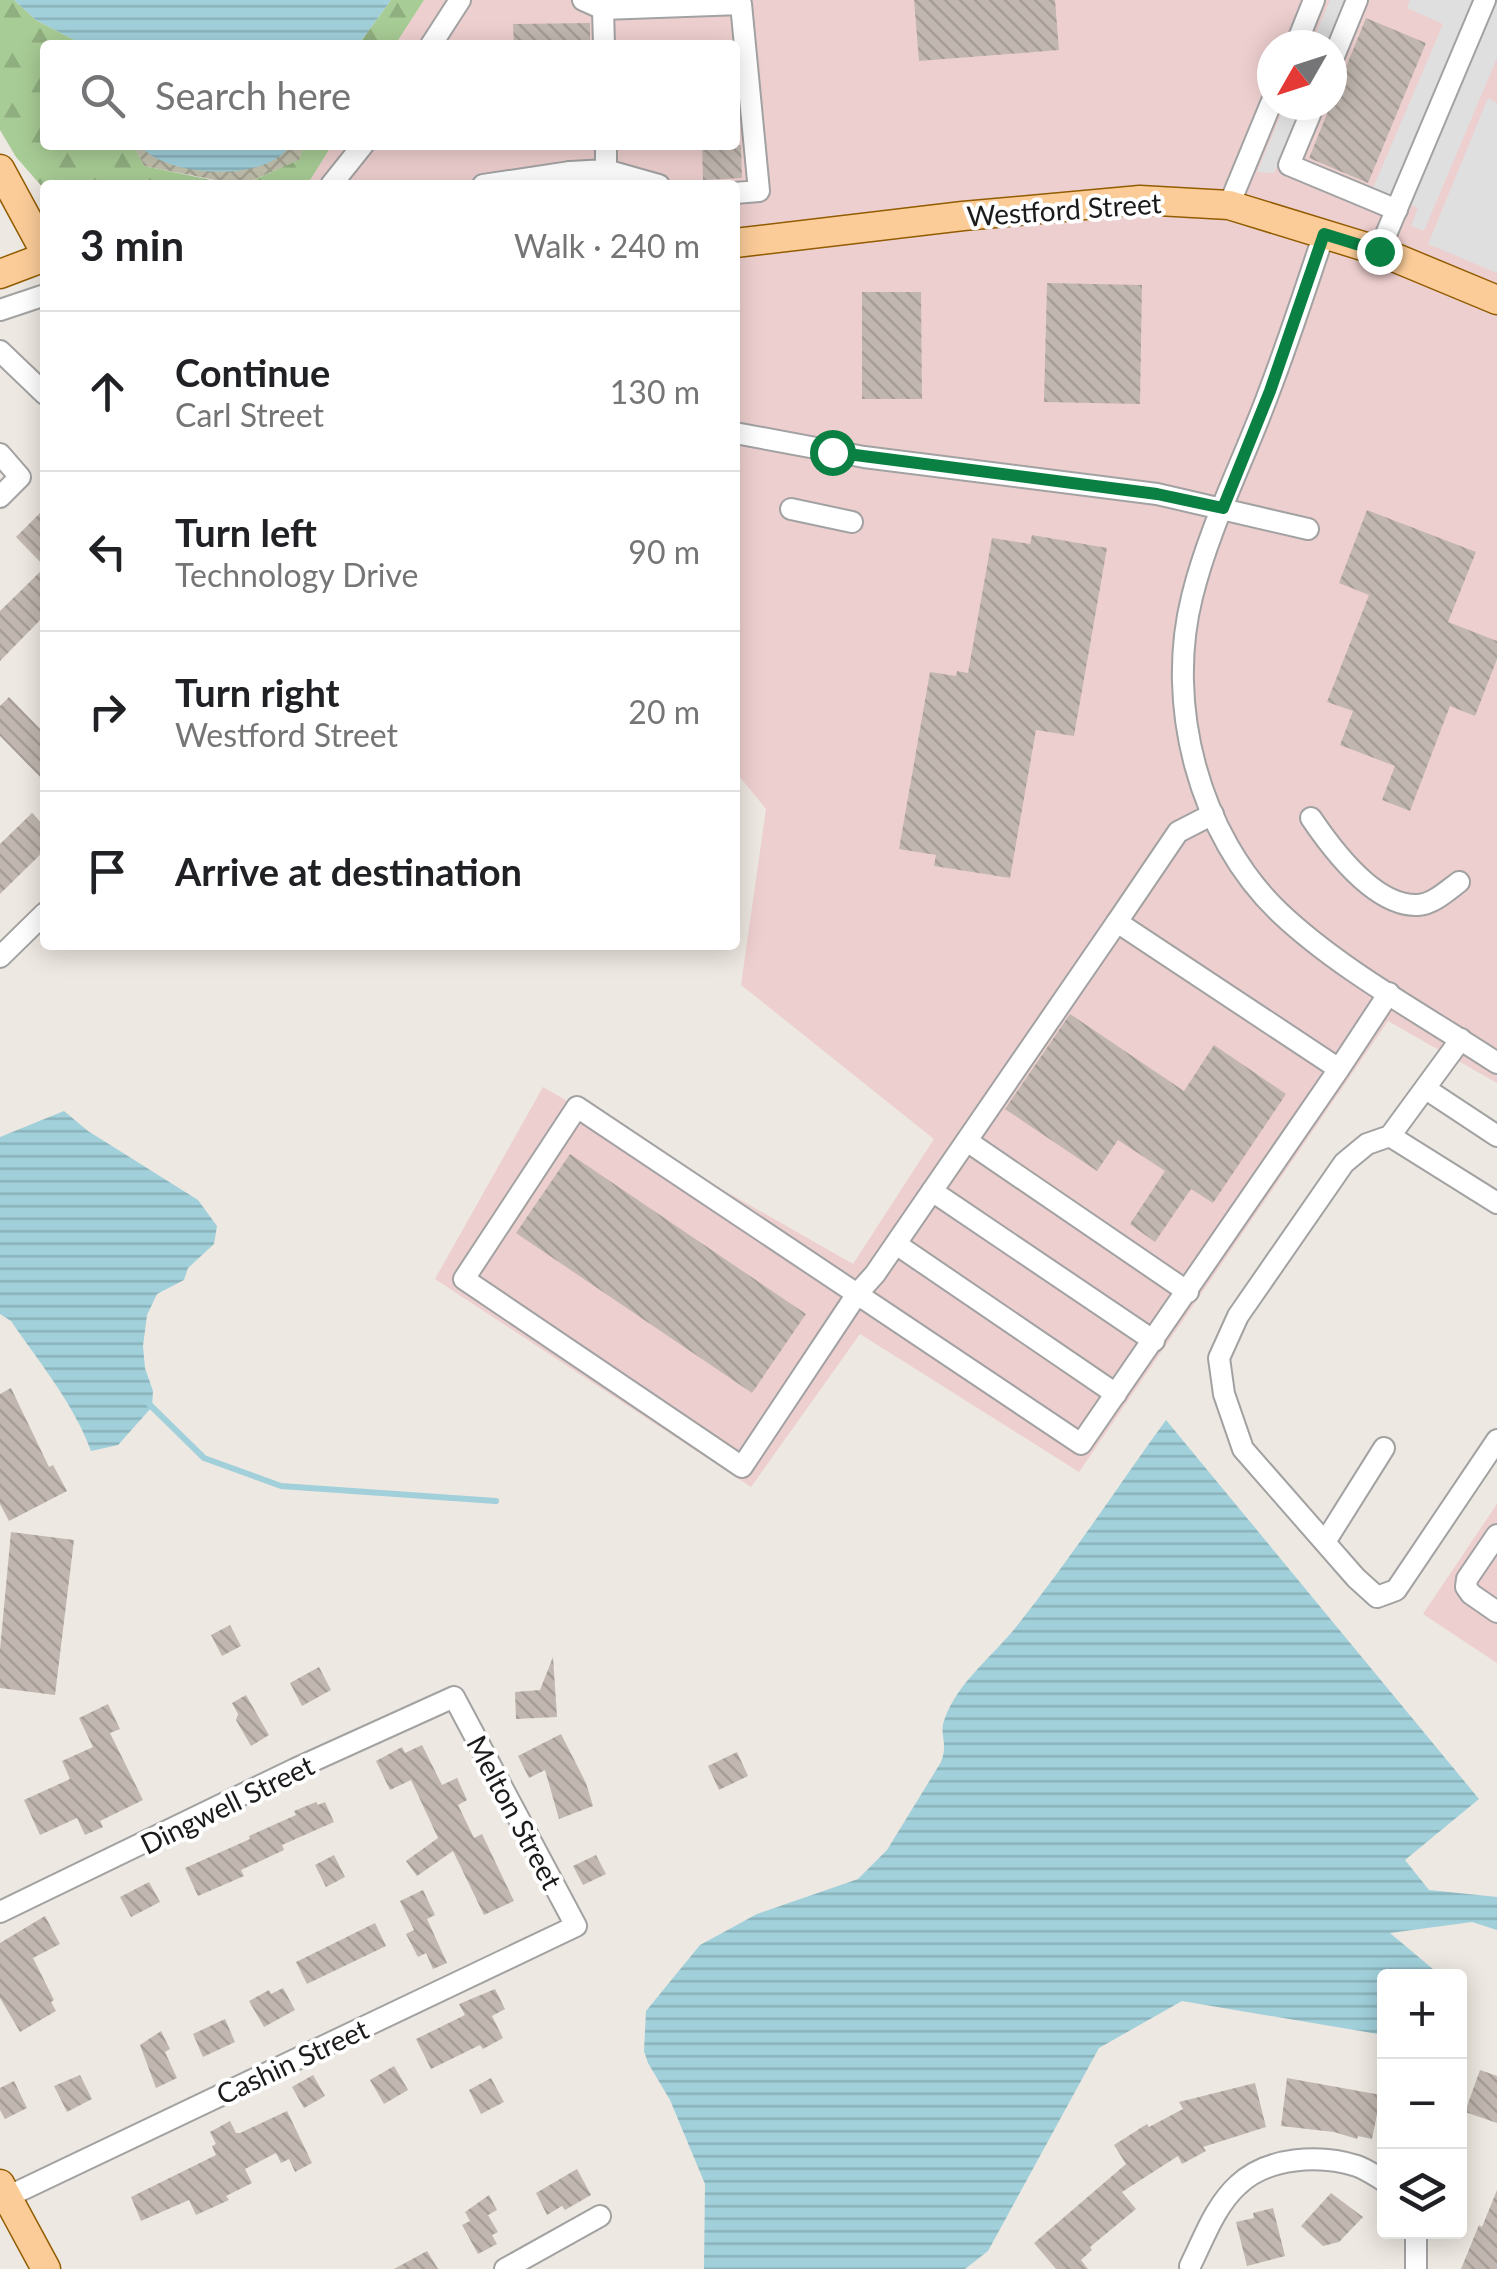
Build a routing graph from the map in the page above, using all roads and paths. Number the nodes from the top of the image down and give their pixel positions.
1 (460, 0) edge
2 (583, 0) edge
3 (1314, 0) edge
4 (1357, 0) edge
5 (1484, 0) edge
6 (603, 9) junction
7 (1302, 30) edge
8 (1345, 30) edge
9 (434, 40) edge
10 (604, 40) edge
11 (1264, 120) edge
12 (1308, 120) edge
13 (360, 150) edge
14 (606, 150) edge
15 (0, 170) edge
16 (606, 170) junction
17 (570, 179) edge
18 (335, 180) edge
19 (641, 180) edge
20 (740, 193) edge
21 (1229, 205) junction
22 (1397, 210) junction
23 (1324, 234) junction
24 (740, 241) edge
25 (40, 245) edge
26 (1379, 251) junction
27 (40, 256) edge
28 (0, 274) edge
29 (40, 297) edge
30 (1497, 300) edge
31 (0, 310) edge
32 (0, 351) edge
33 (40, 389) edge
34 (740, 433) edge
35 (0, 454) edge
36 (0, 497) edge
37 (1223, 508) junction
38 (790, 509) dead end
39 (852, 522) dead end
40 (1308, 530) dead end
41 (1213, 814) junction
42 (1311, 818) dead end
43 (1458, 882) dead end
44 (40, 917) edge
45 (1117, 922) junction
46 (0, 958) edge
47 (1390, 992) junction
48 (1461, 1039) junction
49 (1497, 1063) edge
50 (1340, 1069) junction
51 (1426, 1089) junction
52 (1390, 1136) junction
53 (1497, 1136) edge
54 (966, 1141) junction
55 (932, 1191) junction
56 (1497, 1203) edge
57 (896, 1244) junction
58 (1188, 1292) junction
59 (857, 1294) junction
60 (1154, 1341) junction
61 (1116, 1394) junction
62 (1497, 1440) edge
63 (1384, 1448) dead end
64 (1497, 1534) edge
65 (1325, 1542) junction
66 (1497, 1612) edge
67 (454, 1697) joint
68 (0, 1912) edge
69 (576, 1926) joint
70 (1377, 2177) edge
71 (4, 2190) edge
72 (600, 2216) dead end
73 (1416, 2239) edge
74 (1190, 2266) dead end
75 (46, 2269) edge
76 (505, 2269) edge
77 (1416, 2269) edge

1 - 9 street
2 - 6 street
3 - 7 street
4 - 8 street
5 - 22 street
6 - 10 street
6 - 20 street
11 - 21 street
12 - 22 street
13 - 18 street
14 - 16 street
15 - 25 main road
16 - 17 street
16 - 19 street
21 - 23 main road, Westford Street
21 - 24 main road, Westford Street
22 - 26 street
23 - 26 main road, Westford Street
23 - 37 street
26 - 30 main road, Westford Street
27 - 28 main road
29 - 31 street
32 - 33 street
34 - 37 street
35 - 36 street
37 - 40 street
37 - 41 street
38 - 39 street
41 - 45 street
41 - 47 street
42 - 43 street
44 - 46 street
45 - 50 street
45 - 54 street
47 - 48 street
47 - 50 street
48 - 49 street
48 - 51 street
50 - 58 street
51 - 52 street
51 - 53 street
52 - 56 street
52 - 65 street
54 - 55 street
54 - 58 street
55 - 57 street
55 - 60 street
57 - 59 street
57 - 61 street
58 - 60 street
59 - 59 street
59 - 61 street
60 - 61 street
62 - 65 street
63 - 65 street
64 - 66 street
67 - 68 street, Dingwell Street
67 - 69 street, Melton Street
69 - 71 street, Cashin Street
70 - 74 street
71 - 75 main road
72 - 76 street
73 - 77 street

